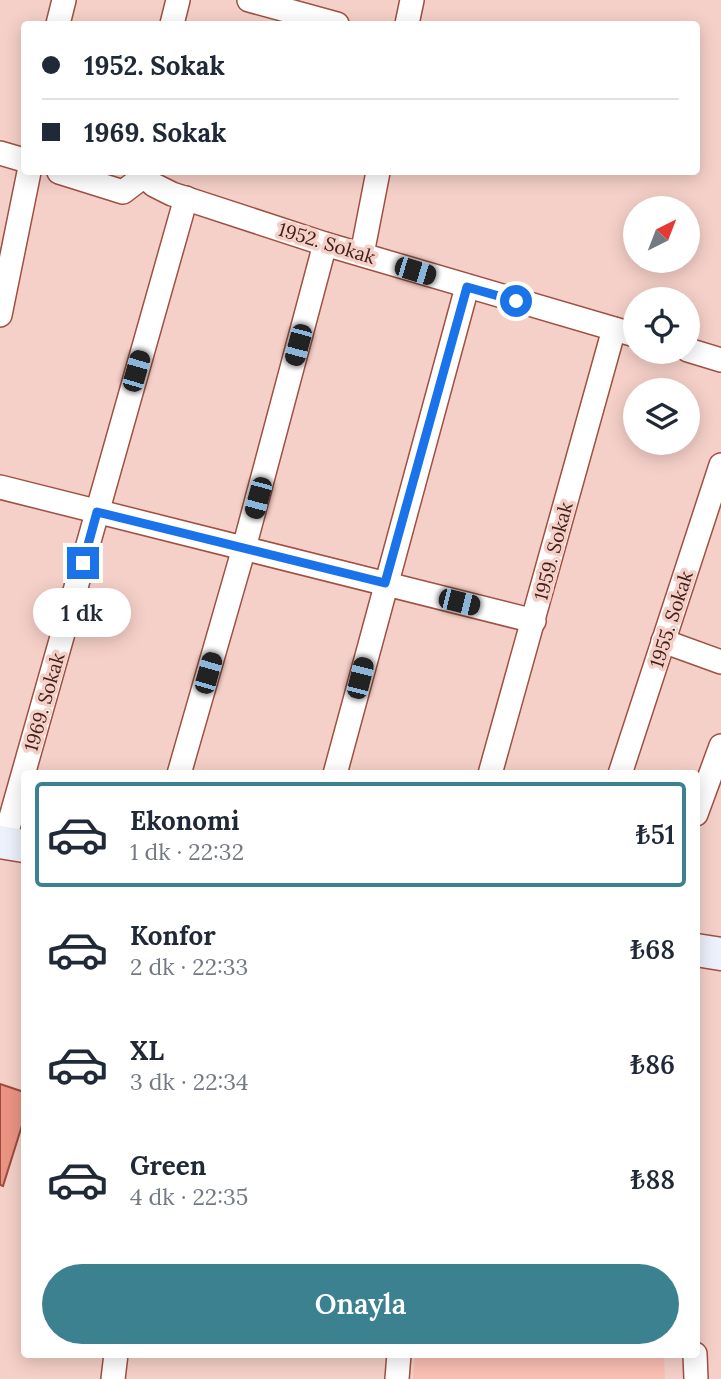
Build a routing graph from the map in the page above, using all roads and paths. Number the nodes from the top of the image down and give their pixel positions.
1 (64, 0) edge
2 (178, 0) edge
3 (249, 0) edge
4 (412, 0) edge
5 (59, 21) edge
6 (173, 21) edge
7 (326, 21) edge
8 (408, 21) edge
9 (0, 153) edge
10 (21, 159) edge
11 (29, 175) edge
12 (69, 175) edge
13 (143, 175) edge
14 (145, 175) edge
15 (377, 175) edge
16 (186, 198) junction
17 (325, 244) junction
18 (362, 254) junction
19 (467, 287) junction
20 (0, 315) edge
21 (623, 331) edge
22 (623, 338) edge
23 (700, 353) edge
24 (721, 359) edge
25 (721, 465) edge
26 (0, 487) edge
27 (97, 512) junction
28 (244, 548) junction
29 (385, 583) junction
30 (534, 621) junction
31 (663, 641) junction
32 (721, 662) edge
33 (721, 746) edge
34 (29, 770) edge
35 (180, 770) edge
36 (336, 770) edge
37 (491, 770) edge
38 (621, 770) edge
39 (21, 801) edge
40 (700, 803) edge
41 (10, 843) edge
42 (700, 951) edge
43 (721, 954) edge
44 (116, 1358) edge
45 (399, 1358) edge
46 (695, 1358) edge
47 (113, 1379) edge
48 (397, 1379) edge
49 (696, 1379) edge

1 - 5 street
2 - 6 street
3 - 7 street
4 - 8 street
9 - 10 street
11 - 20 street
12 - 13 street
14 - 16 street, 1952. Sokak
15 - 18 street
16 - 17 street, 1952. Sokak
16 - 27 street, 1969. Sokak
17 - 18 street, 1952. Sokak
17 - 28 street
18 - 19 street, 1952. Sokak
19 - 21 street, 1952. Sokak
19 - 29 street
22 - 30 street, 1959. Sokak
23 - 24 street
25 - 31 street, 1955. Sokak
26 - 27 street
27 - 28 street
27 - 34 street, 1969. Sokak
28 - 29 street
28 - 35 street
29 - 30 street
29 - 36 street
30 - 37 street, 1959. Sokak
31 - 32 street
31 - 38 street, 1955. Sokak
33 - 40 street
39 - 41 street, 1969. Sokak
42 - 43 street
44 - 47 street
45 - 48 street
46 - 49 street

